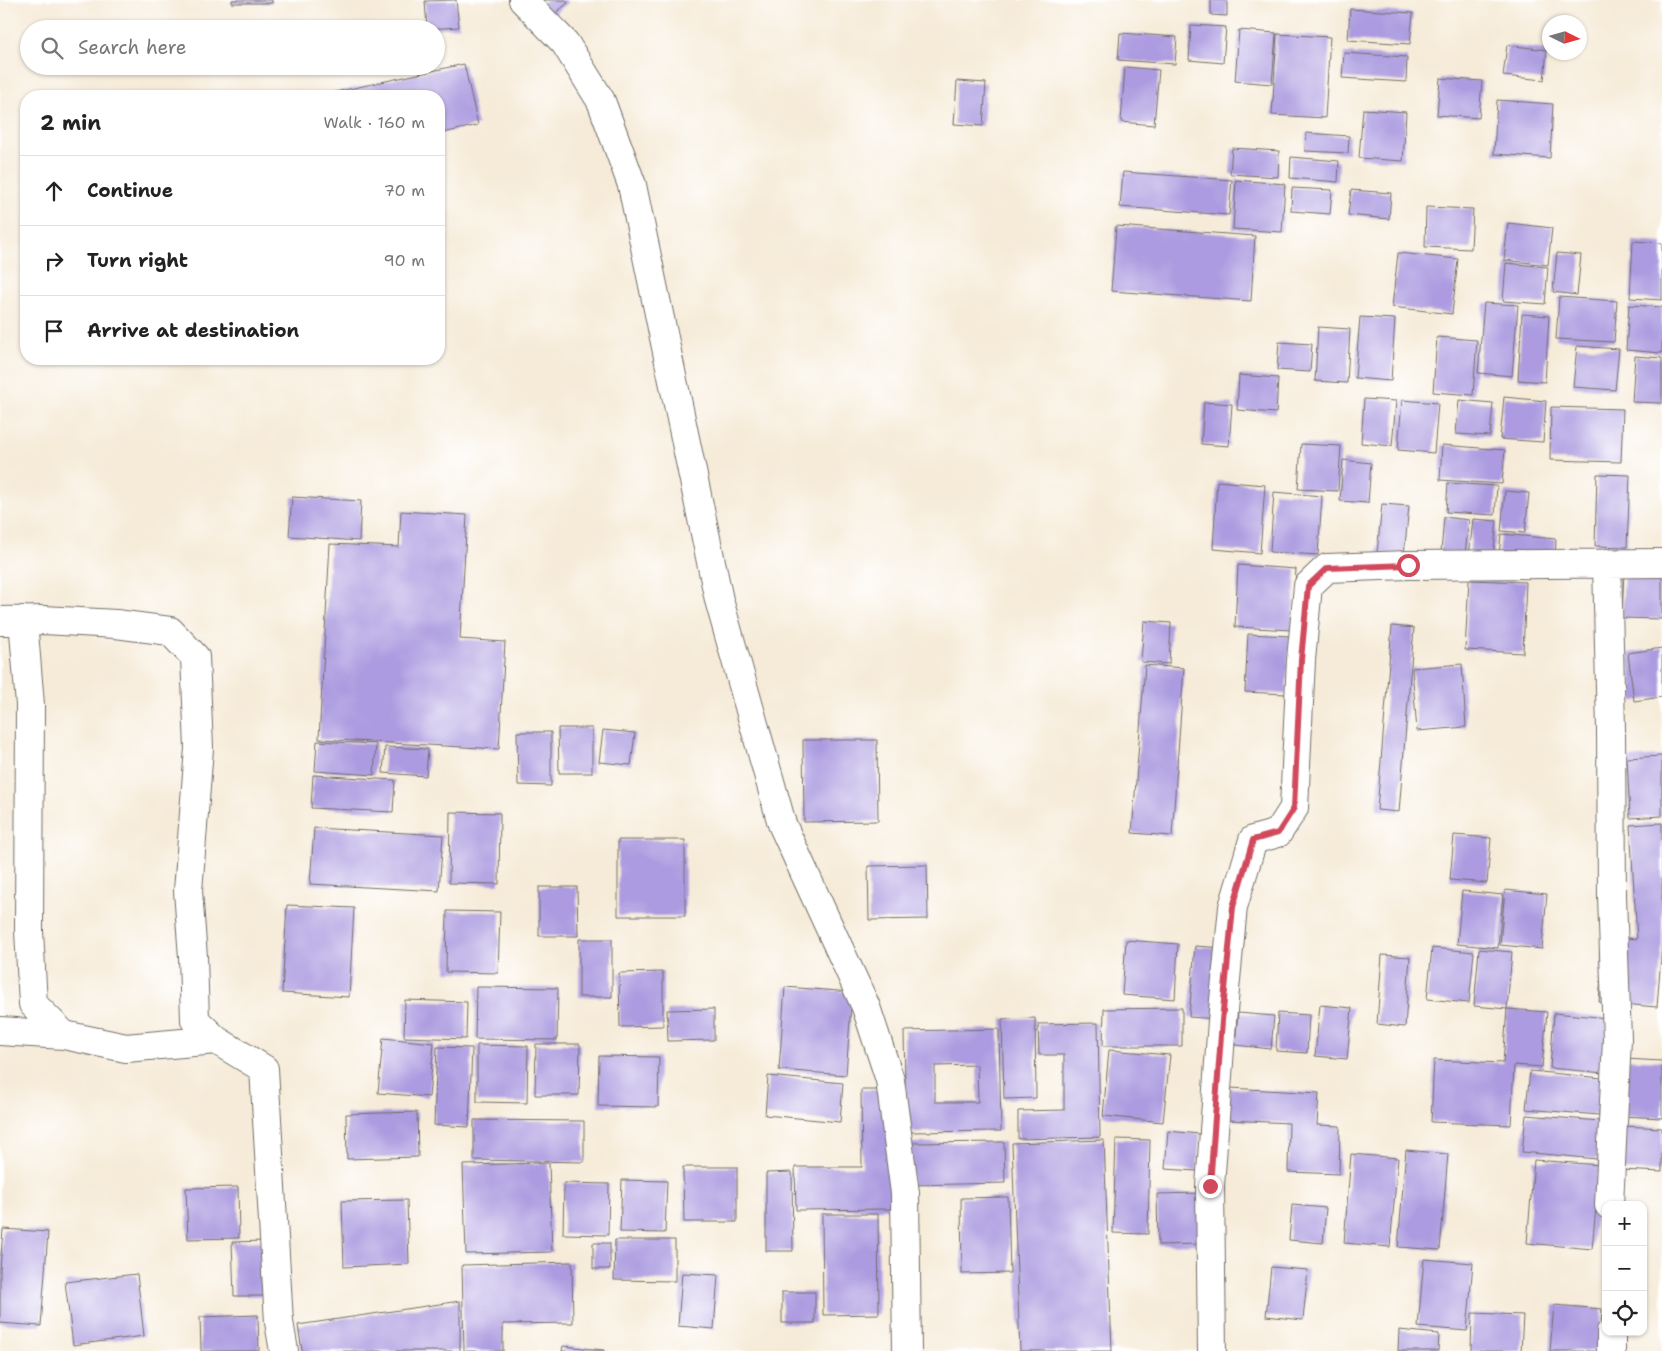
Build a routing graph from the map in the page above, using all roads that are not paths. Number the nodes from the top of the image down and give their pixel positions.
1 (523, 0) edge
2 (1607, 563) junction
3 (1662, 563) edge
4 (11, 620) edge
5 (0, 1031) edge
6 (64, 1035) junction
7 (216, 1040) junction
8 (1609, 1201) edge
9 (1611, 1336) edge
10 (284, 1351) edge
11 (907, 1351) edge
12 (1212, 1351) edge
13 (1611, 1351) edge

1 - 11 street
2 - 3 street
2 - 8 street
2 - 12 street
4 - 6 street
4 - 7 street
5 - 6 street
6 - 7 street
7 - 10 street
9 - 13 street

